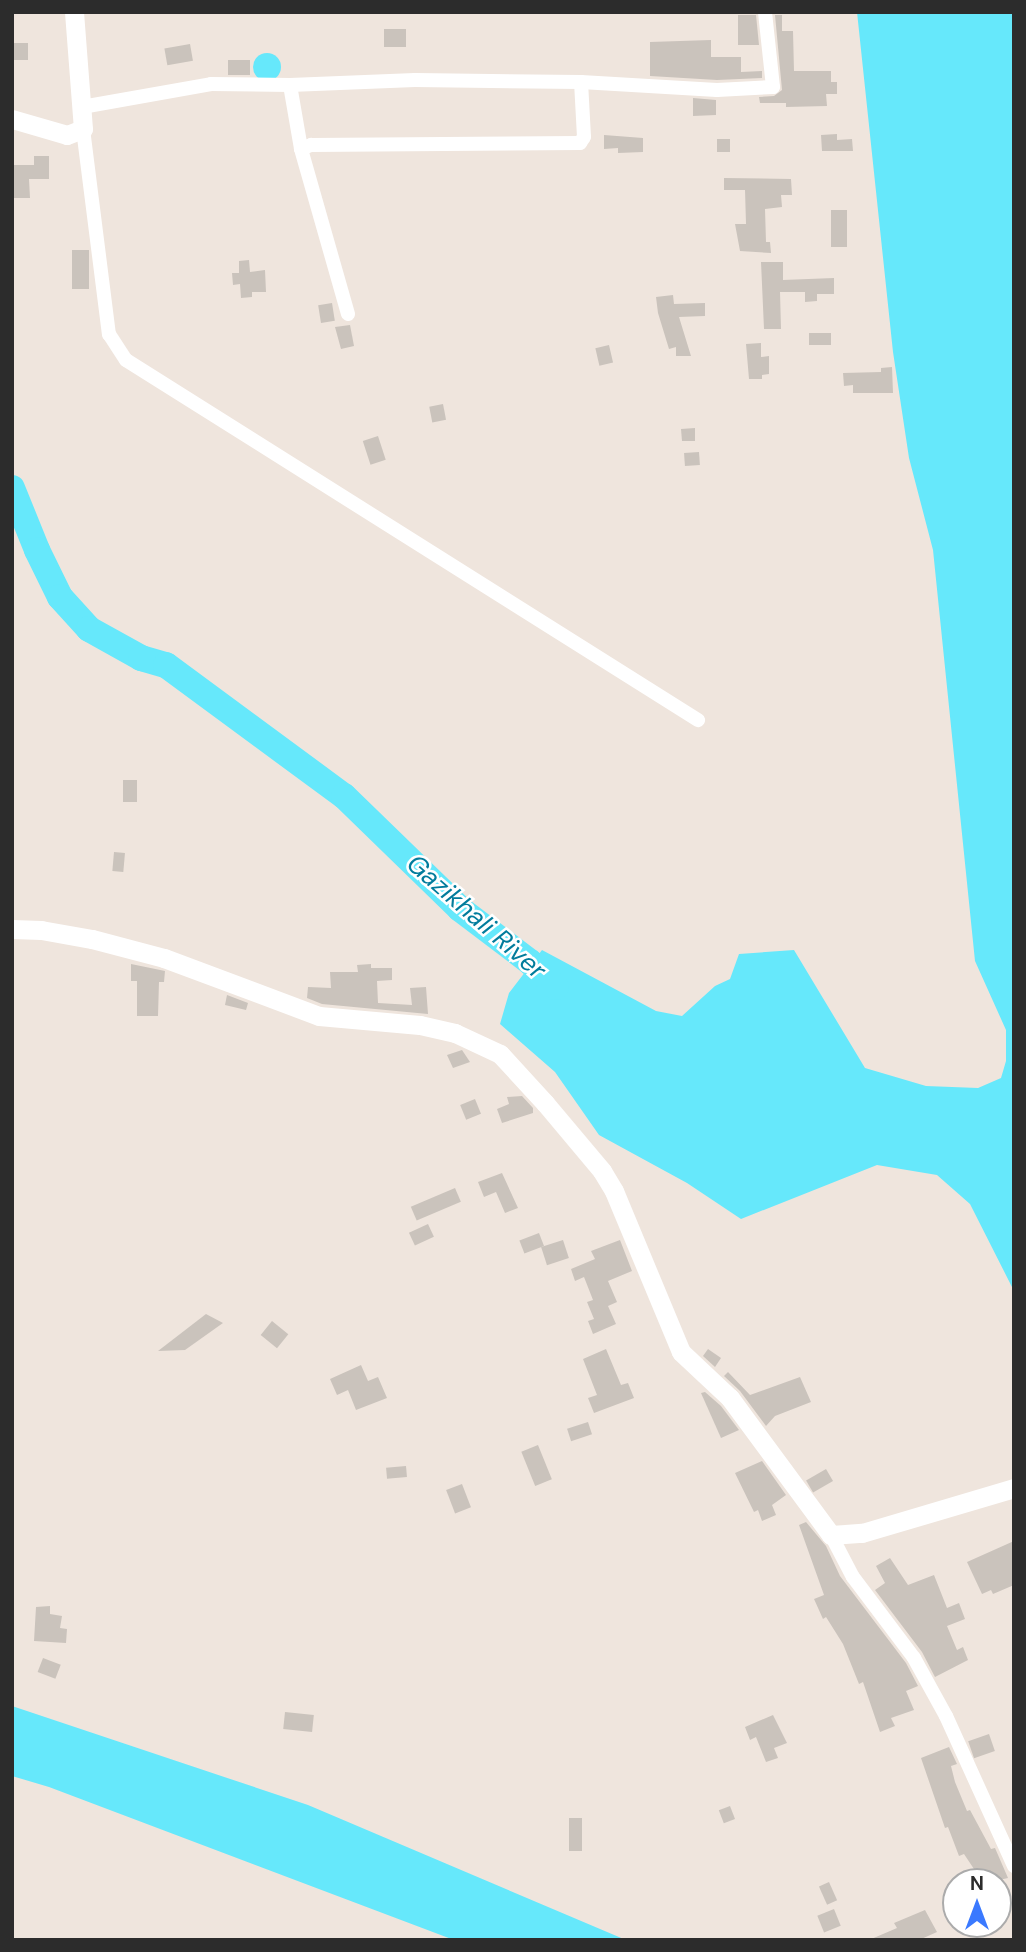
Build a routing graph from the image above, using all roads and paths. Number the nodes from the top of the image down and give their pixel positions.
1 (74, 12) edge
2 (765, 12) edge
3 (581, 82) junction
4 (290, 85) junction
5 (82, 107) junction
6 (12, 119) edge
7 (83, 130) junction
8 (301, 149) junction
9 (348, 314) dead end
10 (698, 720) dead end
11 (12, 929) edge
12 (1014, 1488) edge
13 (831, 1535) junction
14 (1014, 1866) edge

1 - 5 street
2 - 3 street
3 - 4 street
3 - 8 street
4 - 5 street
4 - 8 street
5 - 7 street
6 - 7 street
7 - 10 street
8 - 9 street
11 - 13 street
12 - 13 street
13 - 14 street

